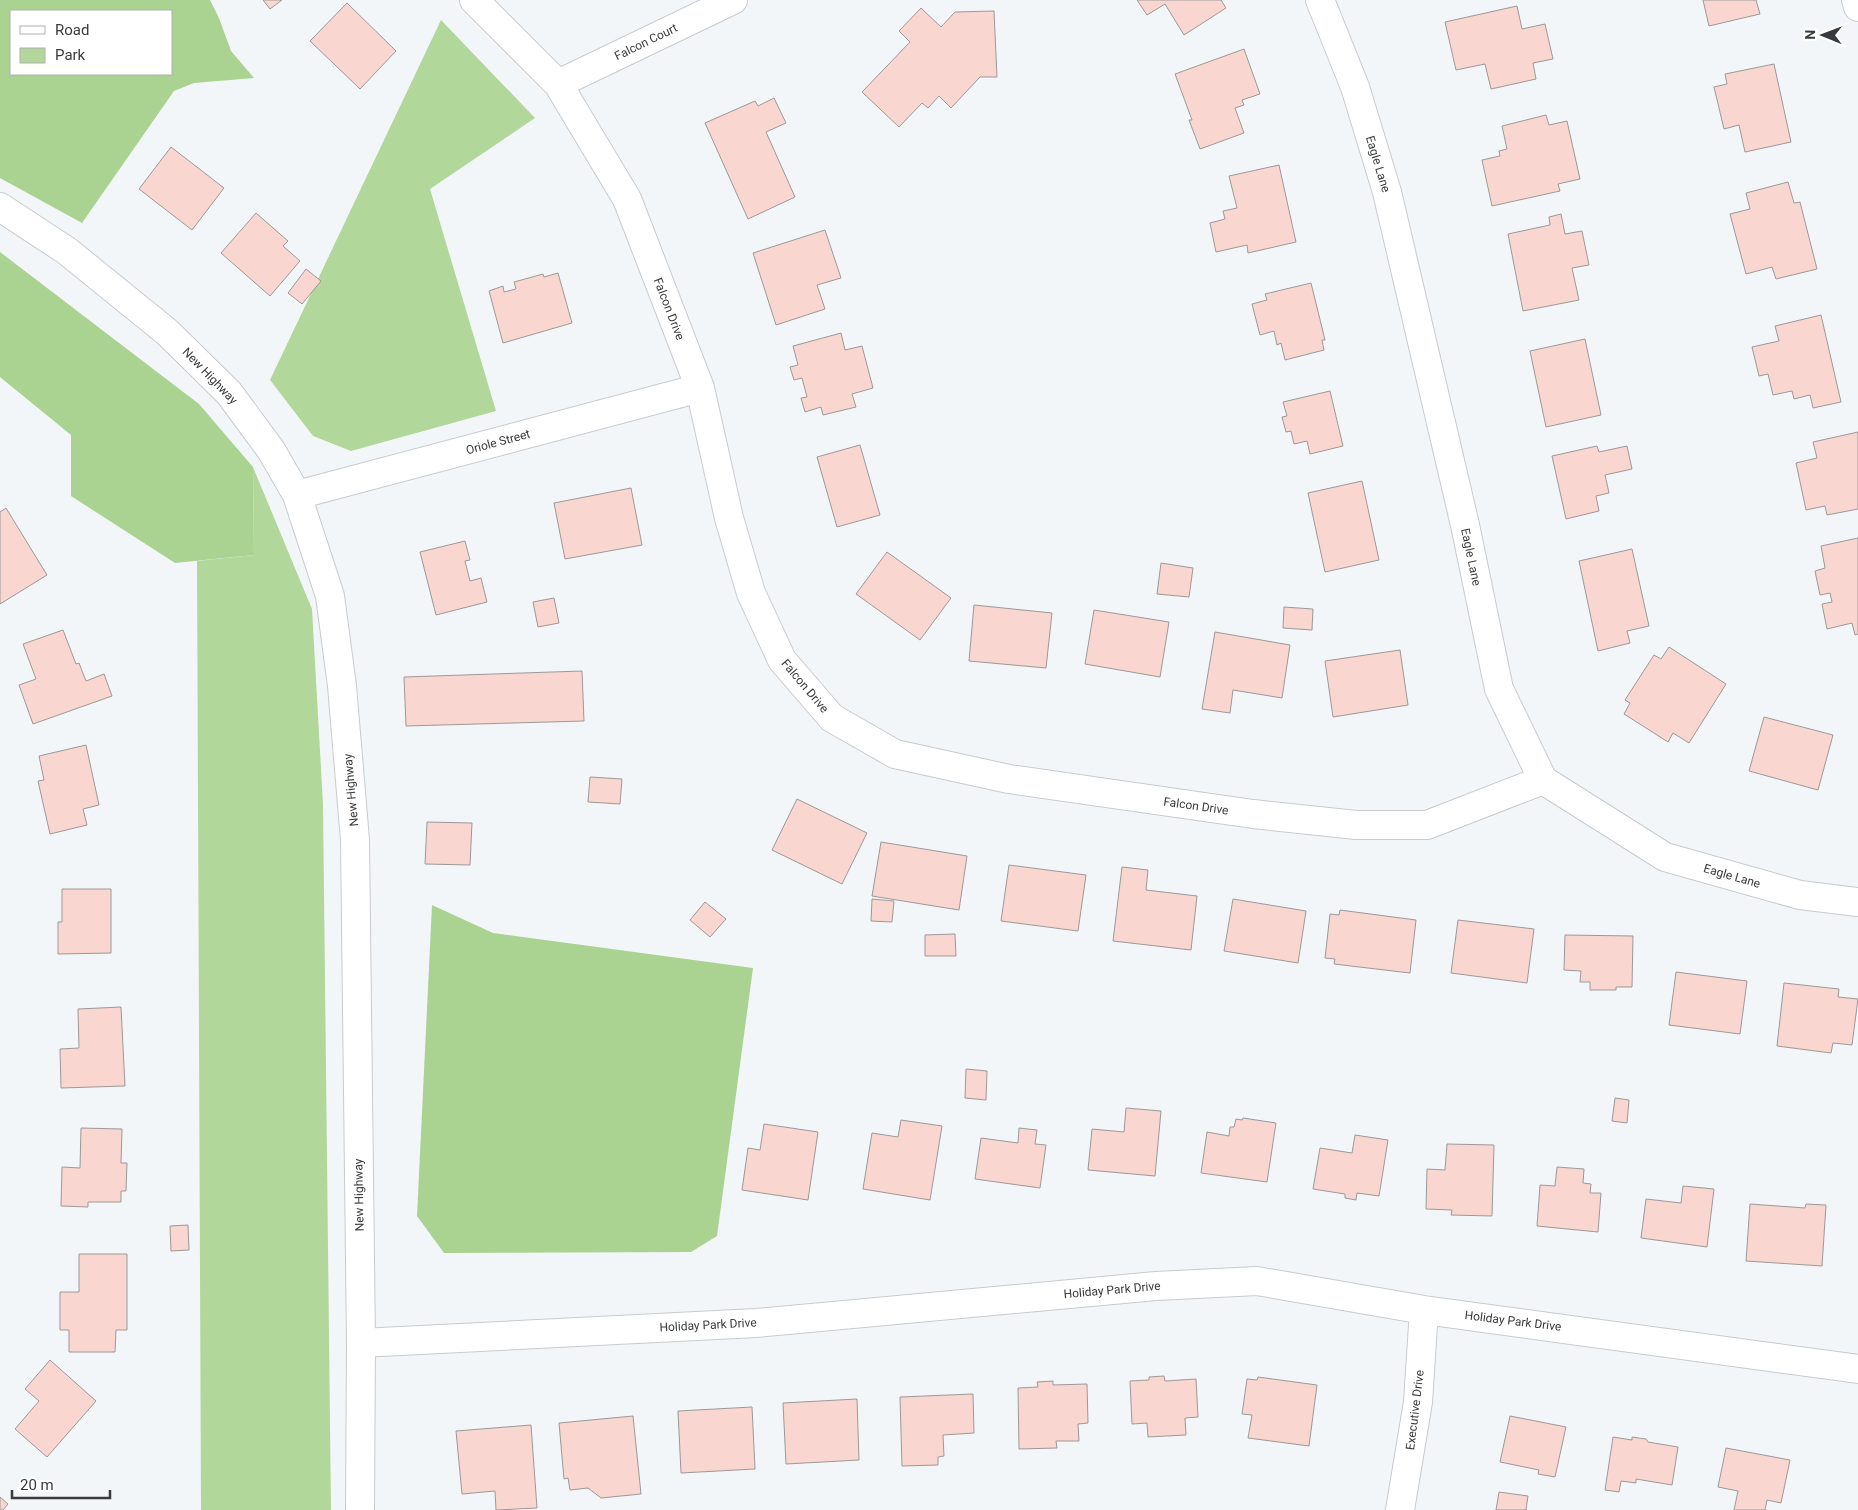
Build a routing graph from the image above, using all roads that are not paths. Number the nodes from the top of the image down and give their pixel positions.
1 (474, 0) edge
2 (733, 0) edge
3 (1320, 0) edge
4 (1856, 0) edge
5 (1858, 7) edge
6 (558, 84) junction
7 (0, 207) edge
8 (700, 388) junction
9 (297, 495) junction
10 (1543, 780) junction
11 (1858, 902) edge
12 (1424, 1310) junction
13 (361, 1343) junction
14 (1858, 1369) edge
15 (360, 1510) edge
16 (1400, 1510) edge

1 - 6 street, Falcon Drive
2 - 6 street, Falcon Court
3 - 10 street, Eagle Lane
4 - 5 street
6 - 8 street, Falcon Drive
7 - 9 street, New Highway
8 - 9 street, Oriole Street
8 - 10 street, Falcon Drive
9 - 13 street, New Highway
10 - 11 street, Eagle Lane
12 - 13 street, Holiday Park Drive
12 - 14 street, Holiday Park Drive
12 - 16 street, Executive Drive
13 - 15 street, New Highway

